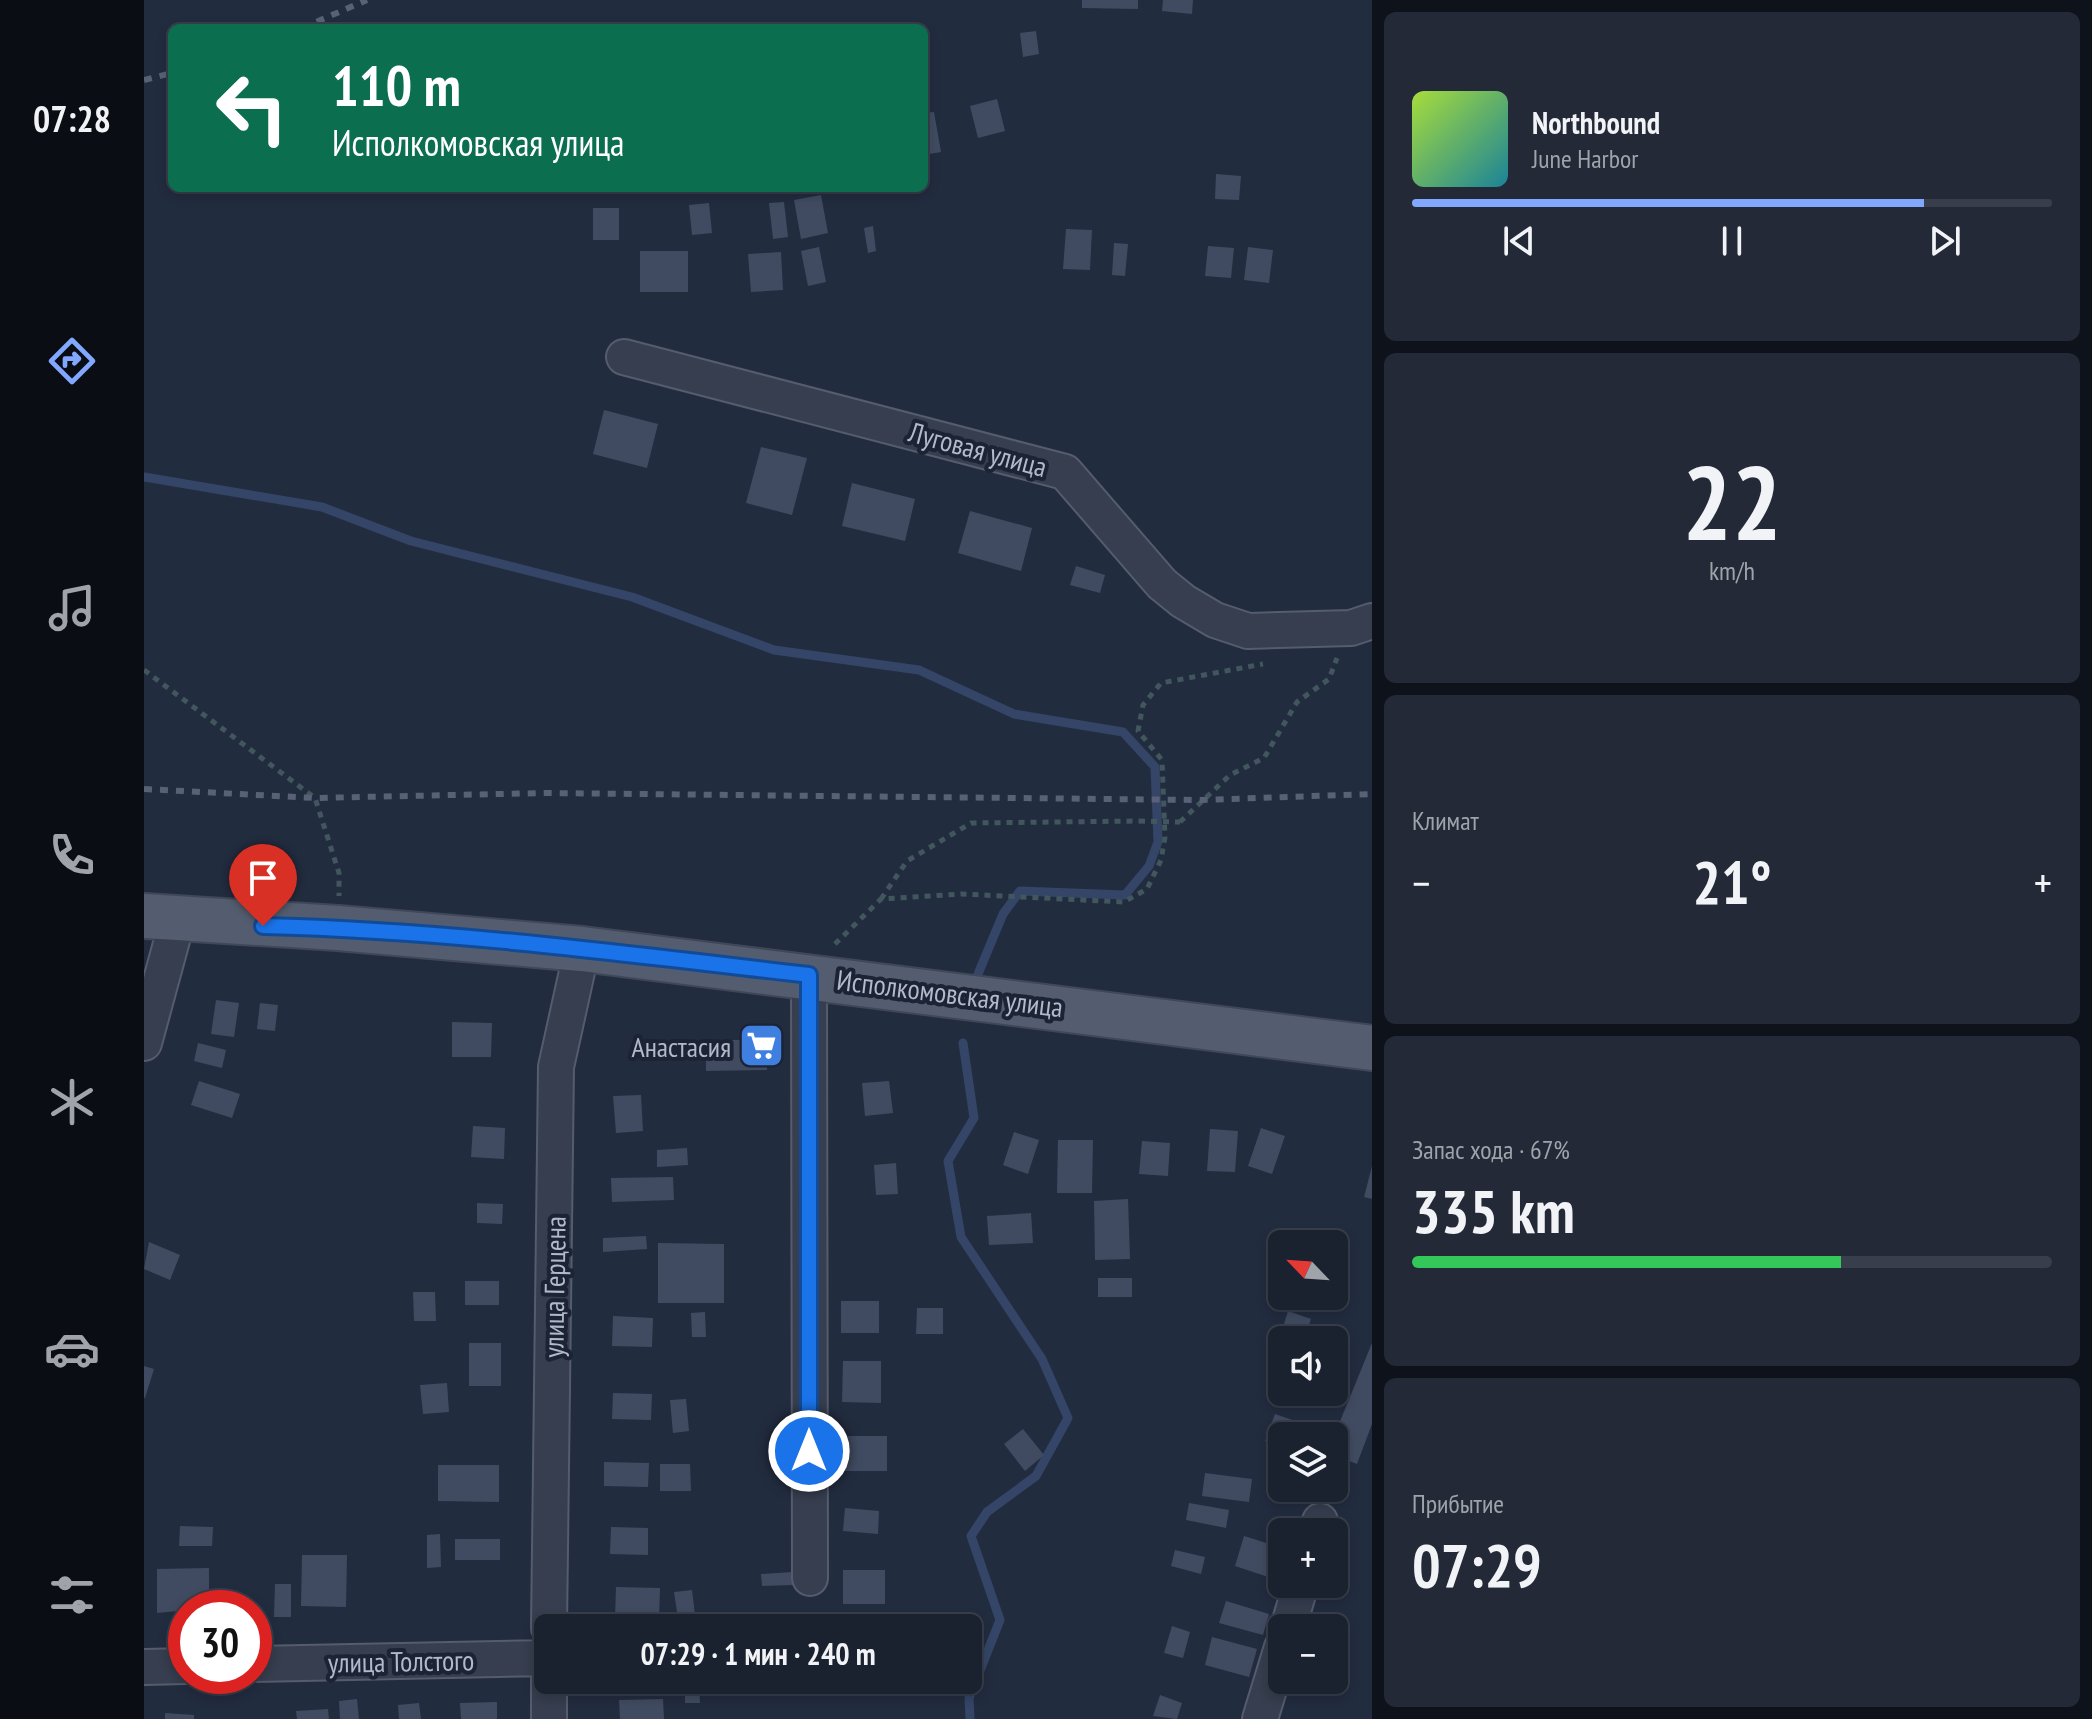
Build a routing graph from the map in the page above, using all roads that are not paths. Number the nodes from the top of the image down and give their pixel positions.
1 (624, 357) dead end
2 (1362, 624) edge
3 (161, 917) edge
4 (582, 949) junction
5 (809, 975) junction
6 (144, 1043) edge
7 (1372, 1048) edge
8 (810, 1578) dead end
9 (549, 1614) edge
10 (534, 1658) edge
11 (272, 1664) edge
12 (168, 1666) edge
13 (144, 1667) edge
14 (1268, 1693) edge
15 (549, 1694) edge
16 (549, 1719) edge
17 (1260, 1719) edge

1 - 2 street, Луговая улица
3 - 4 main road, Исполкомовская улица
3 - 6 street
4 - 5 main road, Исполкомовская улица
4 - 9 street, улица Герцена
5 - 7 main road, Исполкомовская улица
5 - 8 street
10 - 11 street, улица Толстого
12 - 13 street
14 - 17 street
15 - 16 street

